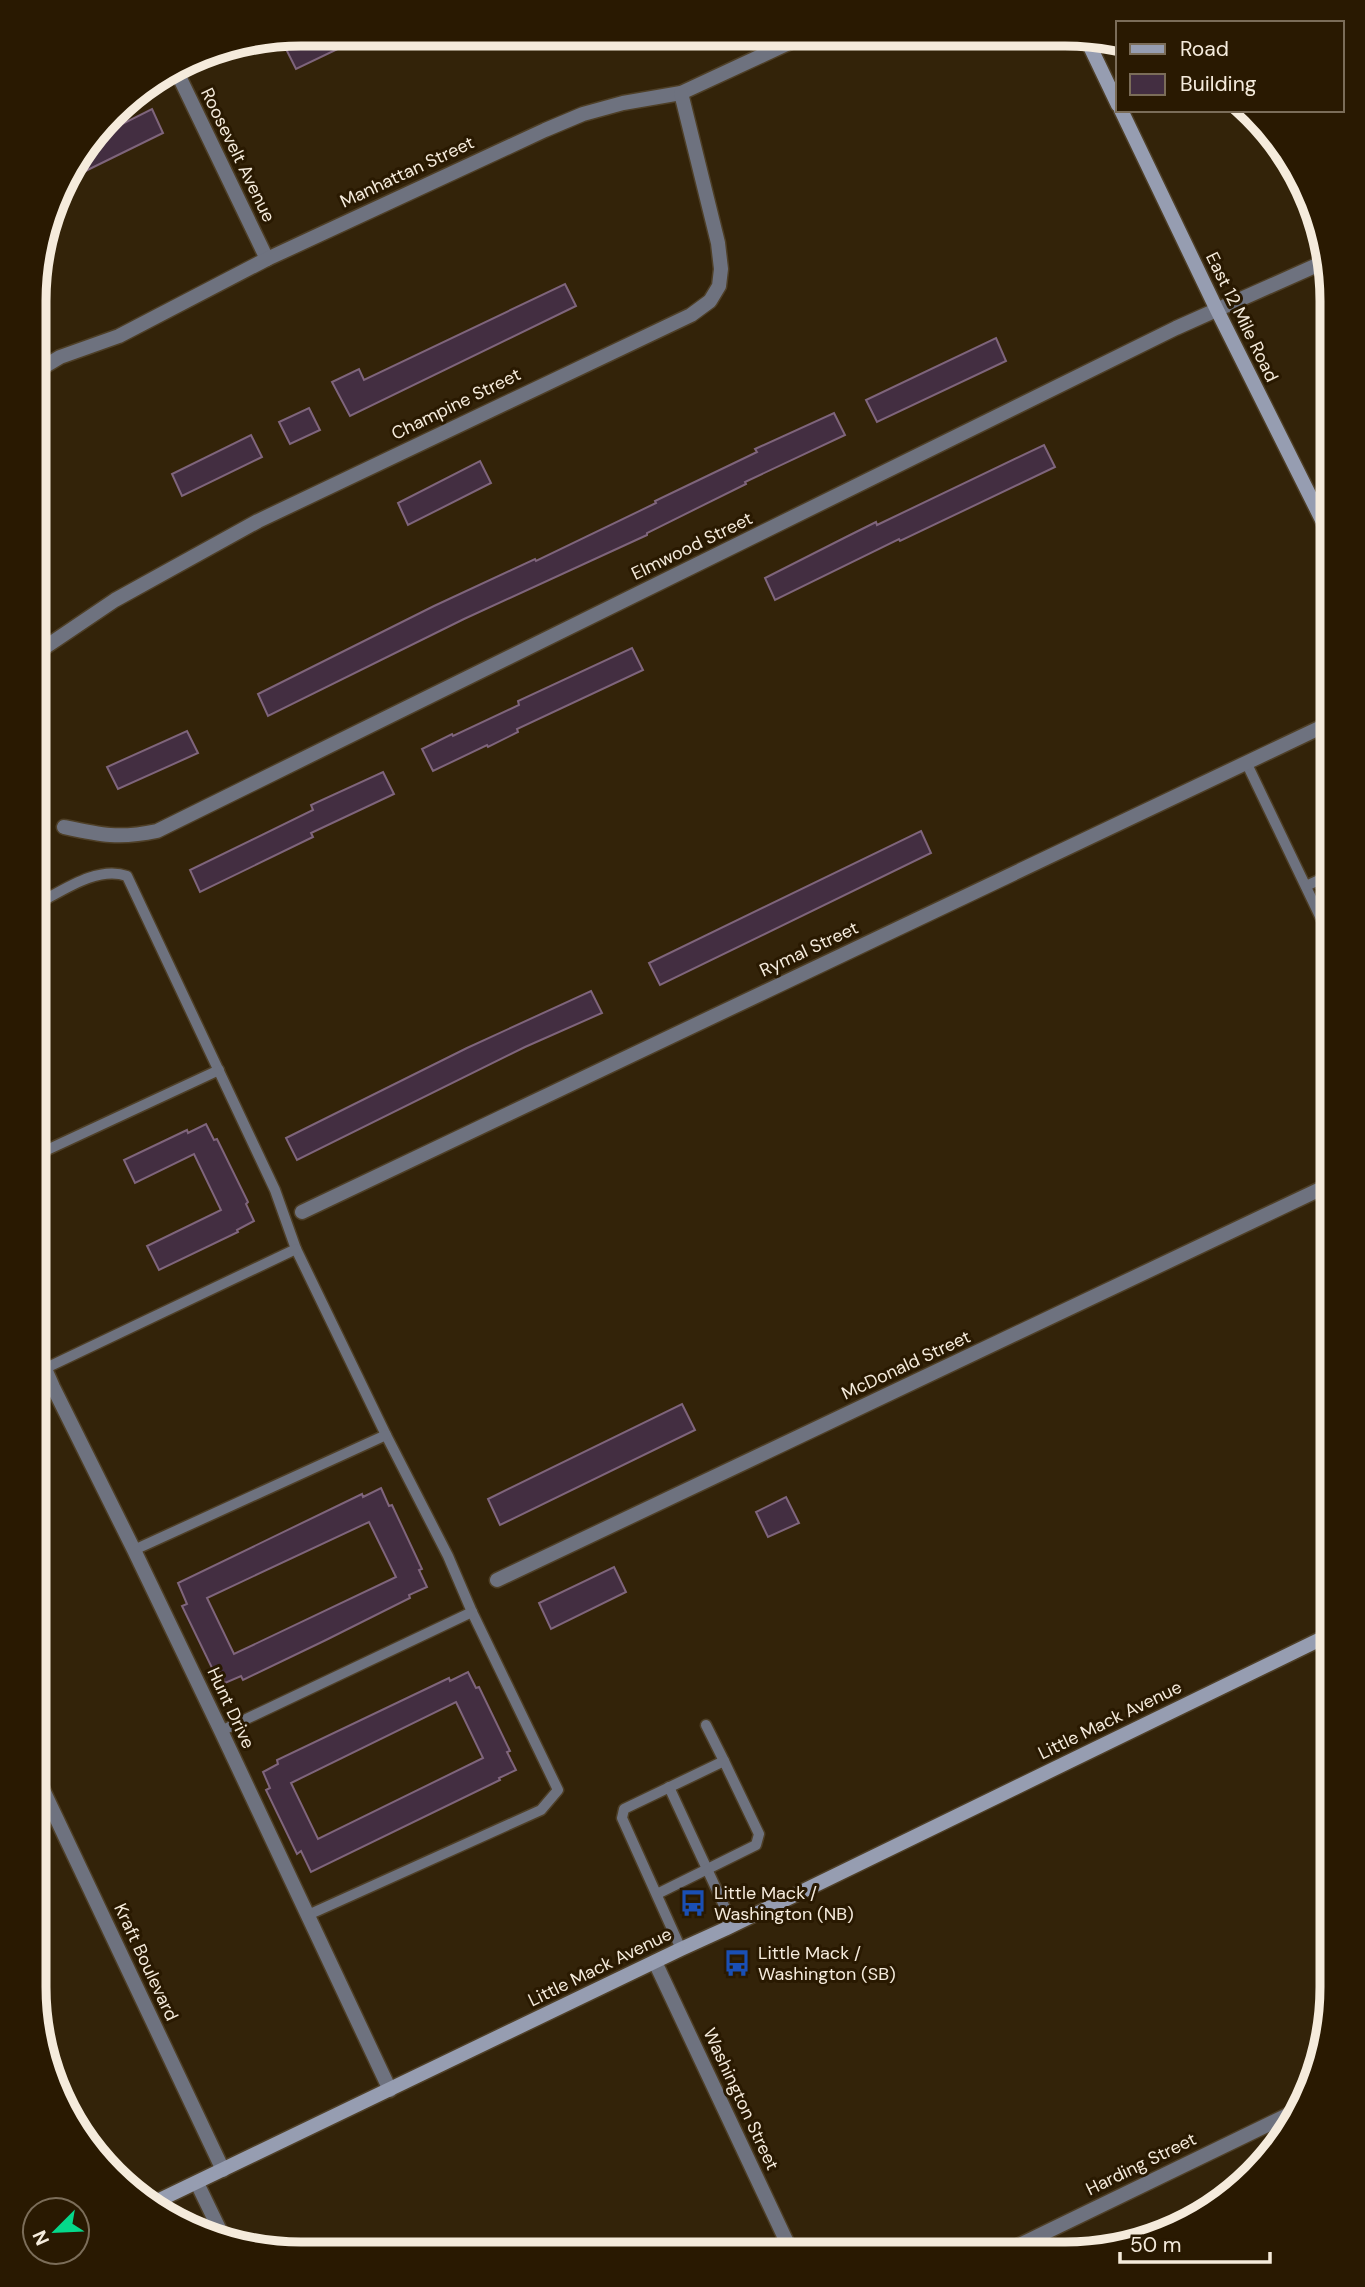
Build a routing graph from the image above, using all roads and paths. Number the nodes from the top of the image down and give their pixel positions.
1 (782, 46) edge
2 (1090, 47) edge
3 (179, 77) edge
4 (681, 93) junction
5 (1116, 101) edge
6 (1122, 112) edge
7 (267, 259) junction
8 (1317, 265) edge
9 (1217, 310) junction
10 (46, 365) edge
11 (1320, 516) edge
12 (46, 647) edge
13 (1320, 728) edge
14 (1246, 762) junction
15 (64, 827) dead end
16 (1320, 880) edge
17 (1306, 886) junction
18 (46, 900) edge
19 (1320, 916) edge
20 (219, 1070) junction
21 (46, 1150) edge
22 (1320, 1189) edge
23 (302, 1212) dead end
24 (296, 1249) junction
25 (46, 1368) joint
26 (53, 1387) junction
27 (46, 1391) edge
28 (386, 1435) junction
29 (134, 1550) junction
30 (497, 1580) dead end
31 (472, 1612) junction
32 (1320, 1639) edge
33 (706, 1725) dead end
34 (221, 1731) junction
35 (724, 1760) junction
36 (669, 1787) junction
37 (46, 1796) edge
38 (708, 1869) junction
39 (657, 1894) junction
40 (308, 1916) junction
41 (733, 1925) junction
42 (681, 1948) junction
43 (655, 1962) junction
44 (390, 2090) junction
45 (1283, 2117) edge
46 (223, 2170) junction
47 (197, 2183) junction
48 (160, 2200) edge
49 (219, 2228) edge
50 (787, 2242) edge
51 (1025, 2242) edge

1 - 4 street, Manhattan Street
2 - 5 main road
3 - 7 street, Roosevelt Avenue
4 - 7 street, Manhattan Street
4 - 12 street, Champine Street
6 - 9 main road, East 12 Mile Road
7 - 10 street, Manhattan Street
8 - 9 street, Elmwood Street
9 - 11 main road, East 12 Mile Road
9 - 15 street, Elmwood Street
13 - 14 street, Rymal Street
14 - 17 lane
14 - 23 street, Rymal Street
16 - 17 lane
17 - 19 lane
18 - 20 lane
20 - 21 lane
20 - 24 lane
22 - 30 street, McDonald Street
24 - 25 lane
24 - 28 lane
25 - 26 street, Hunt Drive
26 - 27 lane
26 - 29 street, Hunt Drive
28 - 29 lane
28 - 31 lane
29 - 34 street, Hunt Drive
31 - 34 lane
31 - 40 lane
32 - 41 main road, Little Mack Avenue
33 - 35 lane
34 - 40 street, Hunt Drive
35 - 36 lane
35 - 38 lane
36 - 38 lane
36 - 39 lane
37 - 46 street, Kraft Boulevard
38 - 39 lane
38 - 41 lane
39 - 42 lane
40 - 44 street, Hunt Drive
41 - 42 main road, Little Mack Avenue
42 - 43 main road, Little Mack Avenue
43 - 44 main road, Little Mack Avenue
43 - 50 street, Washington Street
44 - 46 main road, Little Mack Avenue
45 - 51 street, Harding Street
46 - 47 main road, Little Mack Avenue
47 - 48 main road, Little Mack Avenue
47 - 49 street

